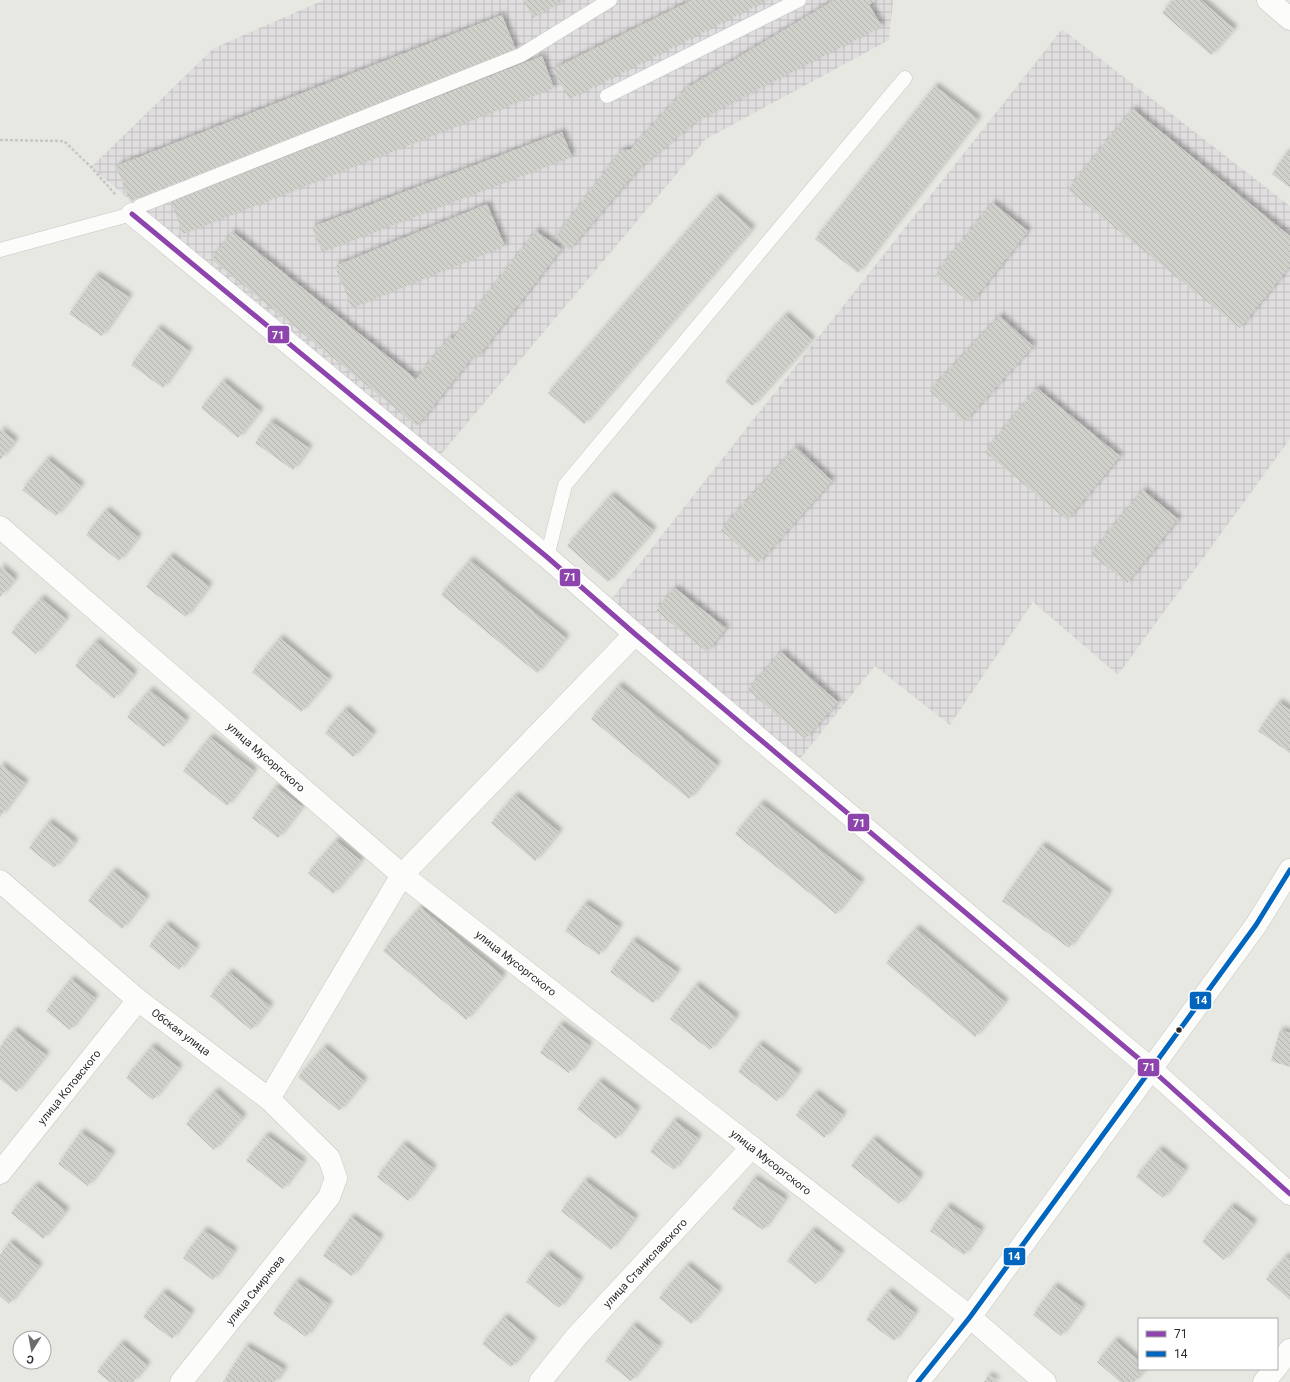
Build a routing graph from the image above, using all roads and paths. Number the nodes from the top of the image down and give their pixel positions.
1 (610, 0) edge
2 (798, 0) edge
3 (1268, 0) edge
4 (1290, 19) edge
5 (905, 78) dead end
6 (606, 96) dead end
7 (0, 140) edge
8 (132, 214) junction
9 (0, 250) edge
10 (0, 527) edge
11 (547, 557) junction
12 (636, 634) junction
13 (1290, 870) edge
14 (402, 875) junction
15 (0, 881) edge
16 (138, 1000) junction
17 (1151, 1069) junction
18 (269, 1099) junction
19 (752, 1147) junction
20 (0, 1173) edge
21 (1290, 1194) edge
22 (329, 1197) joint
23 (970, 1317) junction
24 (1290, 1350) edge
25 (1278, 1365) edge
26 (1274, 1370) edge
27 (181, 1382) edge
28 (540, 1382) edge
29 (918, 1382) edge
30 (1045, 1382) edge
31 (1264, 1382) edge

1 - 8 lane
2 - 6 lane
3 - 4 street
5 - 11 lane
7 - 8 path
8 - 9 lane
8 - 11 street
10 - 14 street, улица Мусоргского
11 - 12 street
12 - 14 street
12 - 17 street
13 - 17 street
14 - 18 street
14 - 19 street, улица Мусоргского
15 - 16 street, Обская улица
16 - 18 street, Обская улица
16 - 20 street, улица Котовского
17 - 21 street
17 - 23 street
18 - 22 street, Обская улица
19 - 23 street, улица Мусоргского
19 - 28 street, улица Станиславского
22 - 27 street, улица Смирнова
23 - 29 street
23 - 30 street, улица Мусоргского
24 - 25 street
26 - 31 street

